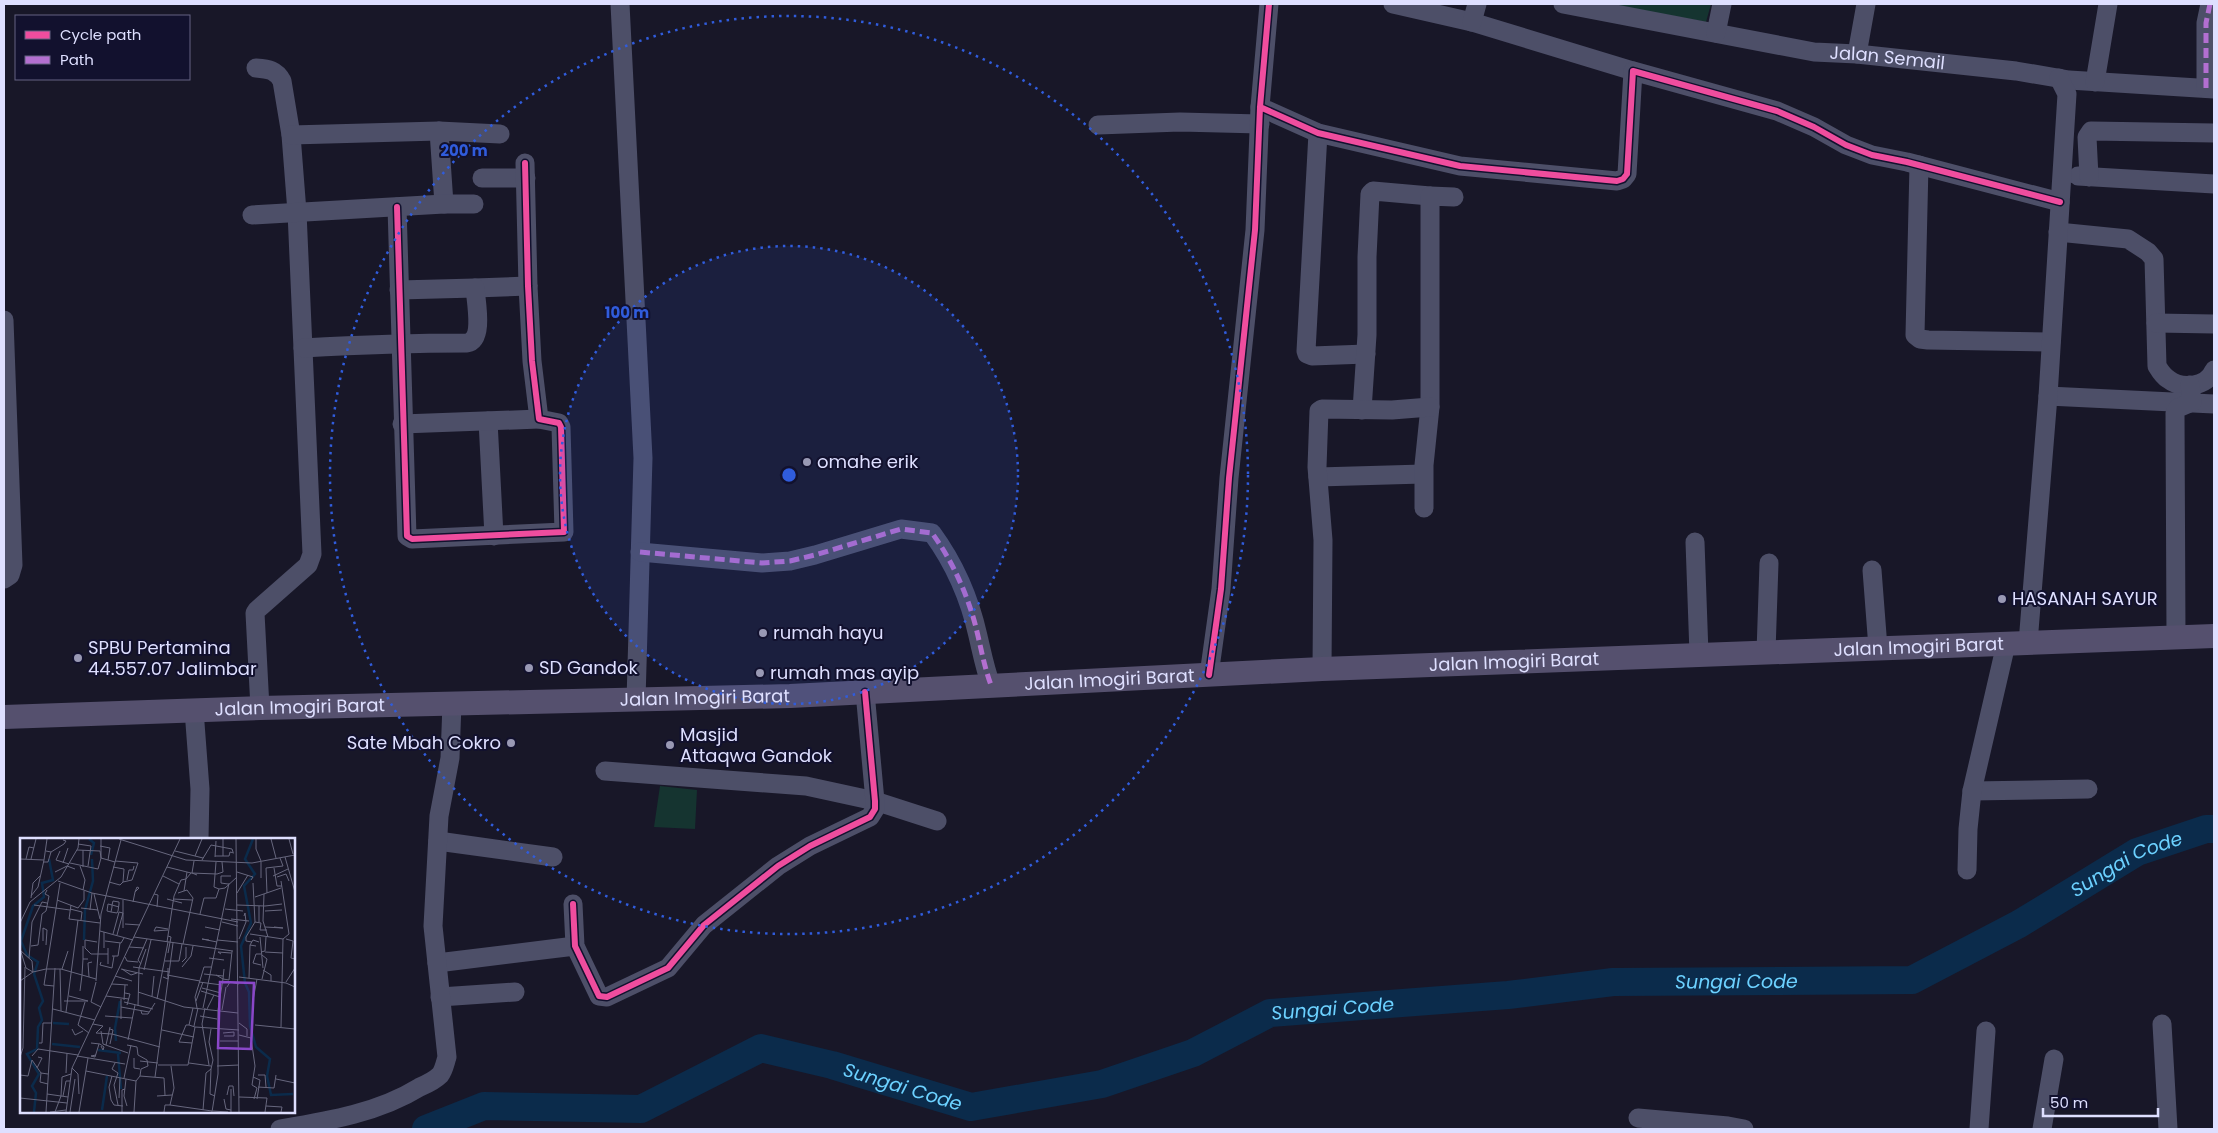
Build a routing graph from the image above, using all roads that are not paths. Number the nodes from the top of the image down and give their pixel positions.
1 (620, 4) edge
2 (1269, 4) edge
3 (1393, 4) edge
4 (1562, 4) edge
5 (1722, 4) edge
6 (1866, 4) edge
7 (2108, 4) edge
8 (2210, 4) edge
9 (1474, 13) edge
10 (1716, 32) junction
11 (1857, 54) junction
12 (256, 68) dead end
13 (1633, 71) junction
14 (2092, 82) junction
15 (2063, 86) junction
16 (2210, 88) edge
17 (1260, 116) junction
18 (1098, 125) dead end
19 (439, 131) junction
20 (1318, 133) junction
21 (2214, 133) edge
22 (500, 134) dead end
23 (291, 135) junction
24 (1919, 165) junction
25 (2062, 175) junction
26 (2089, 177) junction
27 (482, 178) dead end
28 (2214, 184) edge
29 (1430, 196) junction
30 (1454, 197) dead end
31 (2060, 202) junction
32 (444, 204) junction
33 (474, 204) dead end
34 (397, 208) junction
35 (297, 212) junction
36 (252, 214) dead end
37 (2058, 232) junction
38 (528, 286) junction
39 (475, 288) junction
40 (399, 290) junction
41 (4, 320) edge
42 (2156, 324) junction
43 (2214, 324) edge
44 (2051, 342) junction
45 (400, 346) junction
46 (303, 348) junction
47 (1366, 354) junction
48 (2214, 370) edge
49 (2191, 394) junction
50 (2048, 396) junction
51 (2214, 404) edge
52 (1430, 407) junction
53 (1362, 410) junction
54 (539, 420) junction
55 (488, 422) junction
56 (402, 424) junction
57 (1423, 474) junction
58 (1318, 477) junction
59 (1424, 508) dead end
60 (494, 536) junction
61 (1695, 542) dead end
62 (640, 552) junction
63 (1769, 563) dead end
64 (1872, 570) dead end
65 (4, 579) edge
66 (2214, 636) edge
67 (2176, 637) junction
68 (2017, 644) junction
69 (1878, 648) junction
70 (1766, 652) junction
71 (1699, 654) junction
72 (1322, 669) junction
73 (1209, 675) junction
74 (991, 685) junction
75 (865, 692) junction
76 (636, 700) junction
77 (452, 704) junction
78 (260, 708) junction
79 (194, 710) junction
80 (4, 717) edge
81 (605, 771) dead end
82 (2088, 789) dead end
83 (1972, 791) junction
84 (875, 801) junction
85 (937, 821) dead end
86 (199, 838) edge
87 (438, 841) junction
88 (553, 857) dead end
89 (1967, 870) dead end
90 (573, 904) dead end
91 (575, 946) junction
92 (437, 962) junction
93 (515, 992) dead end
94 (440, 997) junction
95 (2162, 1024) dead end
96 (1986, 1032) dead end
97 (2054, 1059) dead end
98 (1638, 1118) dead end
99 (280, 1129) edge
100 (1744, 1129) edge
101 (1979, 1129) edge
102 (2042, 1129) edge
103 (2168, 1129) edge

1 - 62 street
2 - 17 street
3 - 9 street
4 - 10 street, Jalan Semail
5 - 10 street
6 - 11 street
7 - 14 street
8 - 16 street
9 - 13 street
10 - 11 street, Jalan Semail
11 - 15 street, Jalan Semail
12 - 23 street
13 - 20 street
13 - 24 street
14 - 15 street, Jalan Semail
14 - 16 street, Jalan Semail
15 - 25 street
17 - 18 street
17 - 20 street
17 - 73 street
19 - 22 street
19 - 23 street
19 - 32 street
20 - 47 street
21 - 26 street
23 - 35 street
24 - 31 street
24 - 44 street
25 - 26 street
25 - 31 street
26 - 28 street
27 - 38 street
29 - 30 street
29 - 47 street
29 - 52 street
31 - 37 street
32 - 33 street
32 - 34 street
34 - 35 street
34 - 40 street
35 - 36 street
35 - 46 street
37 - 42 street
37 - 44 street
38 - 39 street
38 - 54 street
39 - 40 street
39 - 45 street
40 - 45 street
41 - 65 street
42 - 43 street
42 - 49 street
44 - 50 street
45 - 46 street
45 - 56 street
46 - 78 street
47 - 53 street
48 - 49 street
49 - 50 street
49 - 51 street
49 - 67 street
50 - 68 street
52 - 53 street
52 - 57 street
53 - 58 street
54 - 55 street
54 - 60 street
55 - 56 street
55 - 60 street
56 - 60 street
57 - 58 street
57 - 59 street
58 - 72 street
61 - 71 street
62 - 74 street
62 - 76 street
63 - 70 street
64 - 69 street
66 - 67 main road, Jalan Imogiri Barat
67 - 68 main road, Jalan Imogiri Barat
68 - 69 main road, Jalan Imogiri Barat
68 - 83 street
69 - 70 main road, Jalan Imogiri Barat
70 - 71 main road, Jalan Imogiri Barat
71 - 72 main road, Jalan Imogiri Barat
72 - 73 main road, Jalan Imogiri Barat
73 - 74 main road, Jalan Imogiri Barat
74 - 75 main road, Jalan Imogiri Barat
75 - 76 main road, Jalan Imogiri Barat
75 - 84 street
76 - 77 main road, Jalan Imogiri Barat
77 - 78 main road, Jalan Imogiri Barat
77 - 87 street
78 - 79 main road, Jalan Imogiri Barat
79 - 80 main road, Jalan Imogiri Barat
79 - 86 street
81 - 84 street
82 - 83 street
83 - 89 street
84 - 85 street
84 - 91 street
87 - 88 street
87 - 92 street
90 - 91 street
91 - 92 street
92 - 94 street
93 - 94 street
94 - 99 street
95 - 103 street
96 - 101 street
97 - 102 street
98 - 100 street

